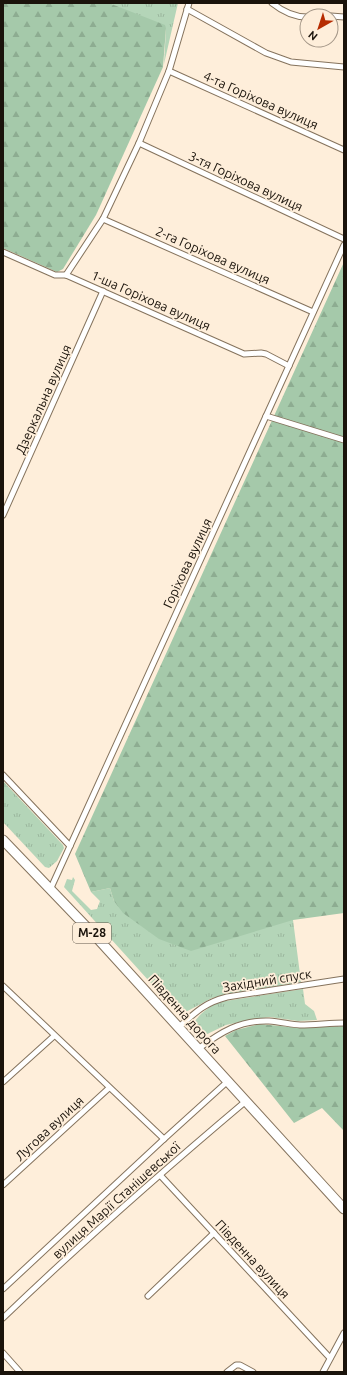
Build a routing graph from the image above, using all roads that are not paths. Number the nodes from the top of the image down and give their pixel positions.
1 (189, 3) edge
2 (272, 3) edge
3 (187, 9) junction
4 (299, 16) edge
5 (344, 66) edge
6 (169, 71) junction
7 (139, 143) junction
8 (344, 150) edge
9 (103, 219) junction
10 (344, 239) edge
11 (344, 245) edge
12 (3, 252) edge
13 (66, 275) junction
14 (103, 291) junction
15 (313, 312) junction
16 (289, 366) junction
17 (266, 416) junction
18 (344, 440) edge
19 (3, 515) edge
20 (3, 775) edge
21 (3, 840) edge
22 (70, 846) junction
23 (50, 890) junction
24 (344, 979) edge
25 (3, 986) edge
26 (344, 1023) edge
27 (179, 1027) junction
28 (54, 1036) junction
29 (198, 1049) junction
30 (228, 1081) junction
31 (3, 1082) edge
32 (109, 1088) junction
33 (246, 1101) junction
34 (164, 1139) junction
35 (160, 1175) junction
36 (3, 1185) edge
37 (344, 1209) edge
38 (214, 1233) junction
39 (3, 1289) edge
40 (148, 1296) dead end
41 (3, 1318) edge
42 (344, 1333) edge
43 (3, 1353) edge
44 (330, 1358) junction
45 (20, 1372) edge
46 (227, 1372) edge
47 (253, 1372) edge
48 (323, 1372) edge

1 - 3 street
2 - 4 street
3 - 5 street
3 - 6 street
6 - 7 street
6 - 8 street, 4-та Горіхова вулиця
7 - 9 street
7 - 10 street, 3-тя Горіхова вулиця
9 - 13 street
9 - 15 street, 2-га Горіхова вулиця
11 - 15 street, Горіхова вулиця
12 - 13 street, 1-ша Горіхова вулиця
13 - 14 street, 1-ша Горіхова вулиця
14 - 16 street, 1-ша Горіхова вулиця
14 - 19 street, Дзеркальна вулиця
15 - 16 street, Горіхова вулиця
16 - 17 street, Горіхова вулиця
17 - 18 street
17 - 22 street, Горіхова вулиця
20 - 22 street
21 - 23 highway, Південна дорога / М-28
22 - 23 street, Горіхова вулиця
23 - 27 highway, Південна дорога / М-28
24 - 27 street, Західний спуск
25 - 28 street
26 - 29 street
27 - 29 highway, Південна дорога / М-28
28 - 31 street
28 - 32 street
29 - 30 highway, Південна дорога / М-28
30 - 33 highway, Південна дорога / М-28
30 - 34 street, вулиця Марії Станішевської
32 - 34 street
32 - 36 street, Лугова вулиця
33 - 35 street, вулиця Марії Станішевської
33 - 37 highway, Південна дорога / М-28
34 - 39 street, вулиця Марії Станішевської
35 - 38 street, Південна вулиця
35 - 41 street, вулиця Марії Станішевської
38 - 40 street
38 - 44 street, Південна вулиця
42 - 44 street
43 - 45 street
44 - 48 street
46 - 47 street

